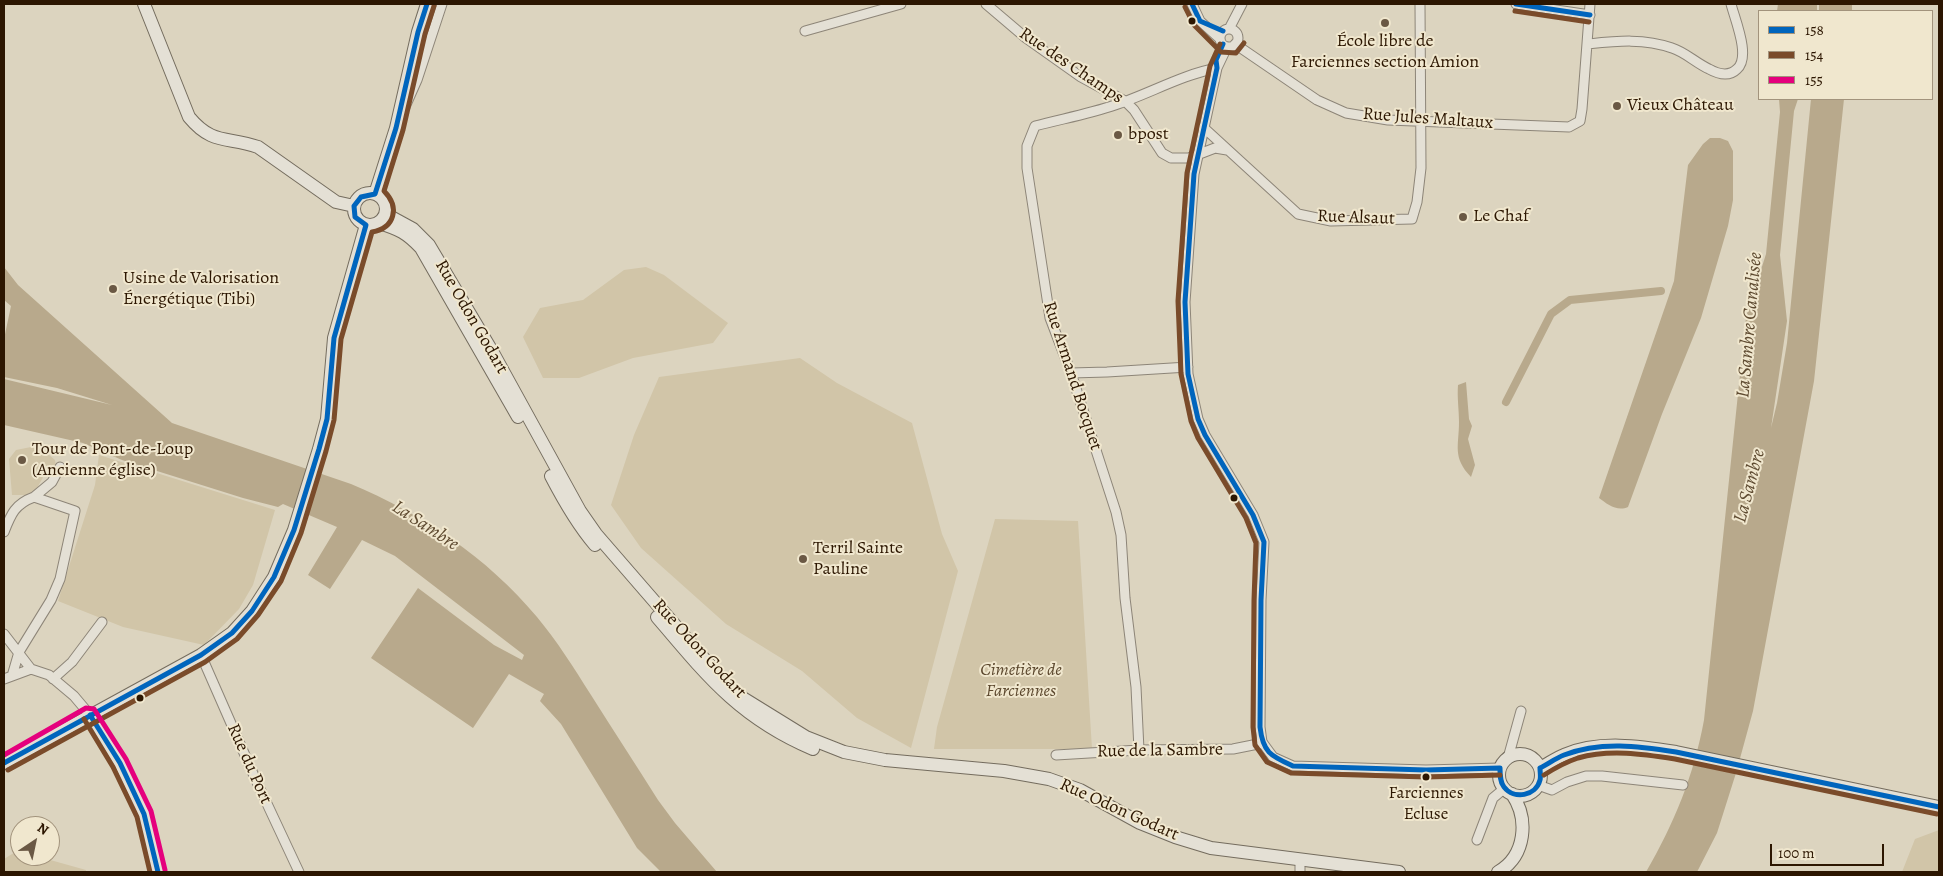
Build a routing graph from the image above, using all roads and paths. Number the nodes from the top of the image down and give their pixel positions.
1 (144, 4) edge
2 (427, 4) edge
3 (442, 4) edge
4 (901, 4) edge
5 (986, 4) edge
6 (1192, 4) edge
7 (1242, 4) edge
8 (1420, 4) edge
9 (1516, 4) edge
10 (1590, 4) edge
11 (1731, 4) edge
12 (1590, 15) junction
13 (805, 31) dead end
14 (1226, 39) junction
15 (1588, 44) junction
16 (1217, 68) junction
17 (1126, 101) junction
18 (1419, 120) junction
19 (1203, 127) junction
20 (396, 128) junction
21 (1228, 150) junction
22 (1197, 156) junction
23 (375, 194) junction
24 (354, 206) junction
25 (387, 209) junction
26 (372, 224) junction
27 (1188, 367) junction
28 (1071, 373) junction
29 (60, 467) dead end
30 (34, 497) junction
31 (5, 527) edge
32 (102, 622) dead end
33 (4, 634) edge
34 (19, 652) junction
35 (201, 655) junction
36 (31, 669) junction
37 (8, 678) edge
38 (53, 679) junction
39 (1521, 711) dead end
40 (90, 715) junction
41 (1263, 743) junction
42 (1140, 750) junction
43 (1056, 755) dead end
44 (1508, 758) junction
45 (4, 762) edge
46 (1500, 768) junction
47 (1540, 768) junction
48 (1683, 785) dead end
49 (1534, 789) junction
50 (1508, 791) junction
51 (1939, 807) edge
52 (1478, 840) dead end
53 (1300, 866) edge
54 (158, 872) edge
55 (299, 872) edge
56 (1339, 872) edge
57 (1399, 872) edge
58 (1498, 872) edge
59 (1510, 872) edge

1 - 24 main road
2 - 20 main road
3 - 20 street
4 - 13 street
5 - 17 street, Rue des Champs
6 - 14 street, Rue Jules Maltaux
7 - 14 street
8 - 18 street, Rue Alsaut
9 - 12 street
10 - 12 street
11 - 15 street
12 - 15 street
14 - 16 street
14 - 18 street, Rue Jules Maltaux
15 - 18 street, Rue Jules Maltaux
16 - 17 street, Rue Armand Bocquet
16 - 19 street
17 - 22 street, Rue des Champs
17 - 28 street, Rue Armand Bocquet
18 - 21 street, Rue Alsaut
19 - 21 street, Rue Alsaut
19 - 22 street
20 - 23 main road
21 - 22 street
22 - 27 street
23 - 24 main road
23 - 25 main road
24 - 26 main road
25 - 26 main road
25 - 53 main road, Rue Odon Godart
26 - 35 main road
26 - 53 main road, Rue Odon Godart
27 - 28 street
27 - 41 street
28 - 42 street, Rue Armand Bocquet
29 - 30 street
30 - 31 street
30 - 34 street
32 - 38 street
33 - 34 street
34 - 36 street
34 - 37 street
35 - 40 main road
35 - 55 street, Rue du Port
36 - 37 street
36 - 38 street
38 - 40 street
39 - 44 street
40 - 45 main road
40 - 54 main road
41 - 42 street, Rue de la Sambre
41 - 46 street
42 - 43 street, Rue de la Sambre
44 - 46 main road
44 - 47 main road
46 - 50 main road
47 - 49 main road
47 - 51 main road
48 - 49 street
49 - 50 main road
49 - 59 main road
50 - 52 street
50 - 58 main road
53 - 56 main road, Rue Odon Godart
53 - 57 main road, Rue Odon Godart

